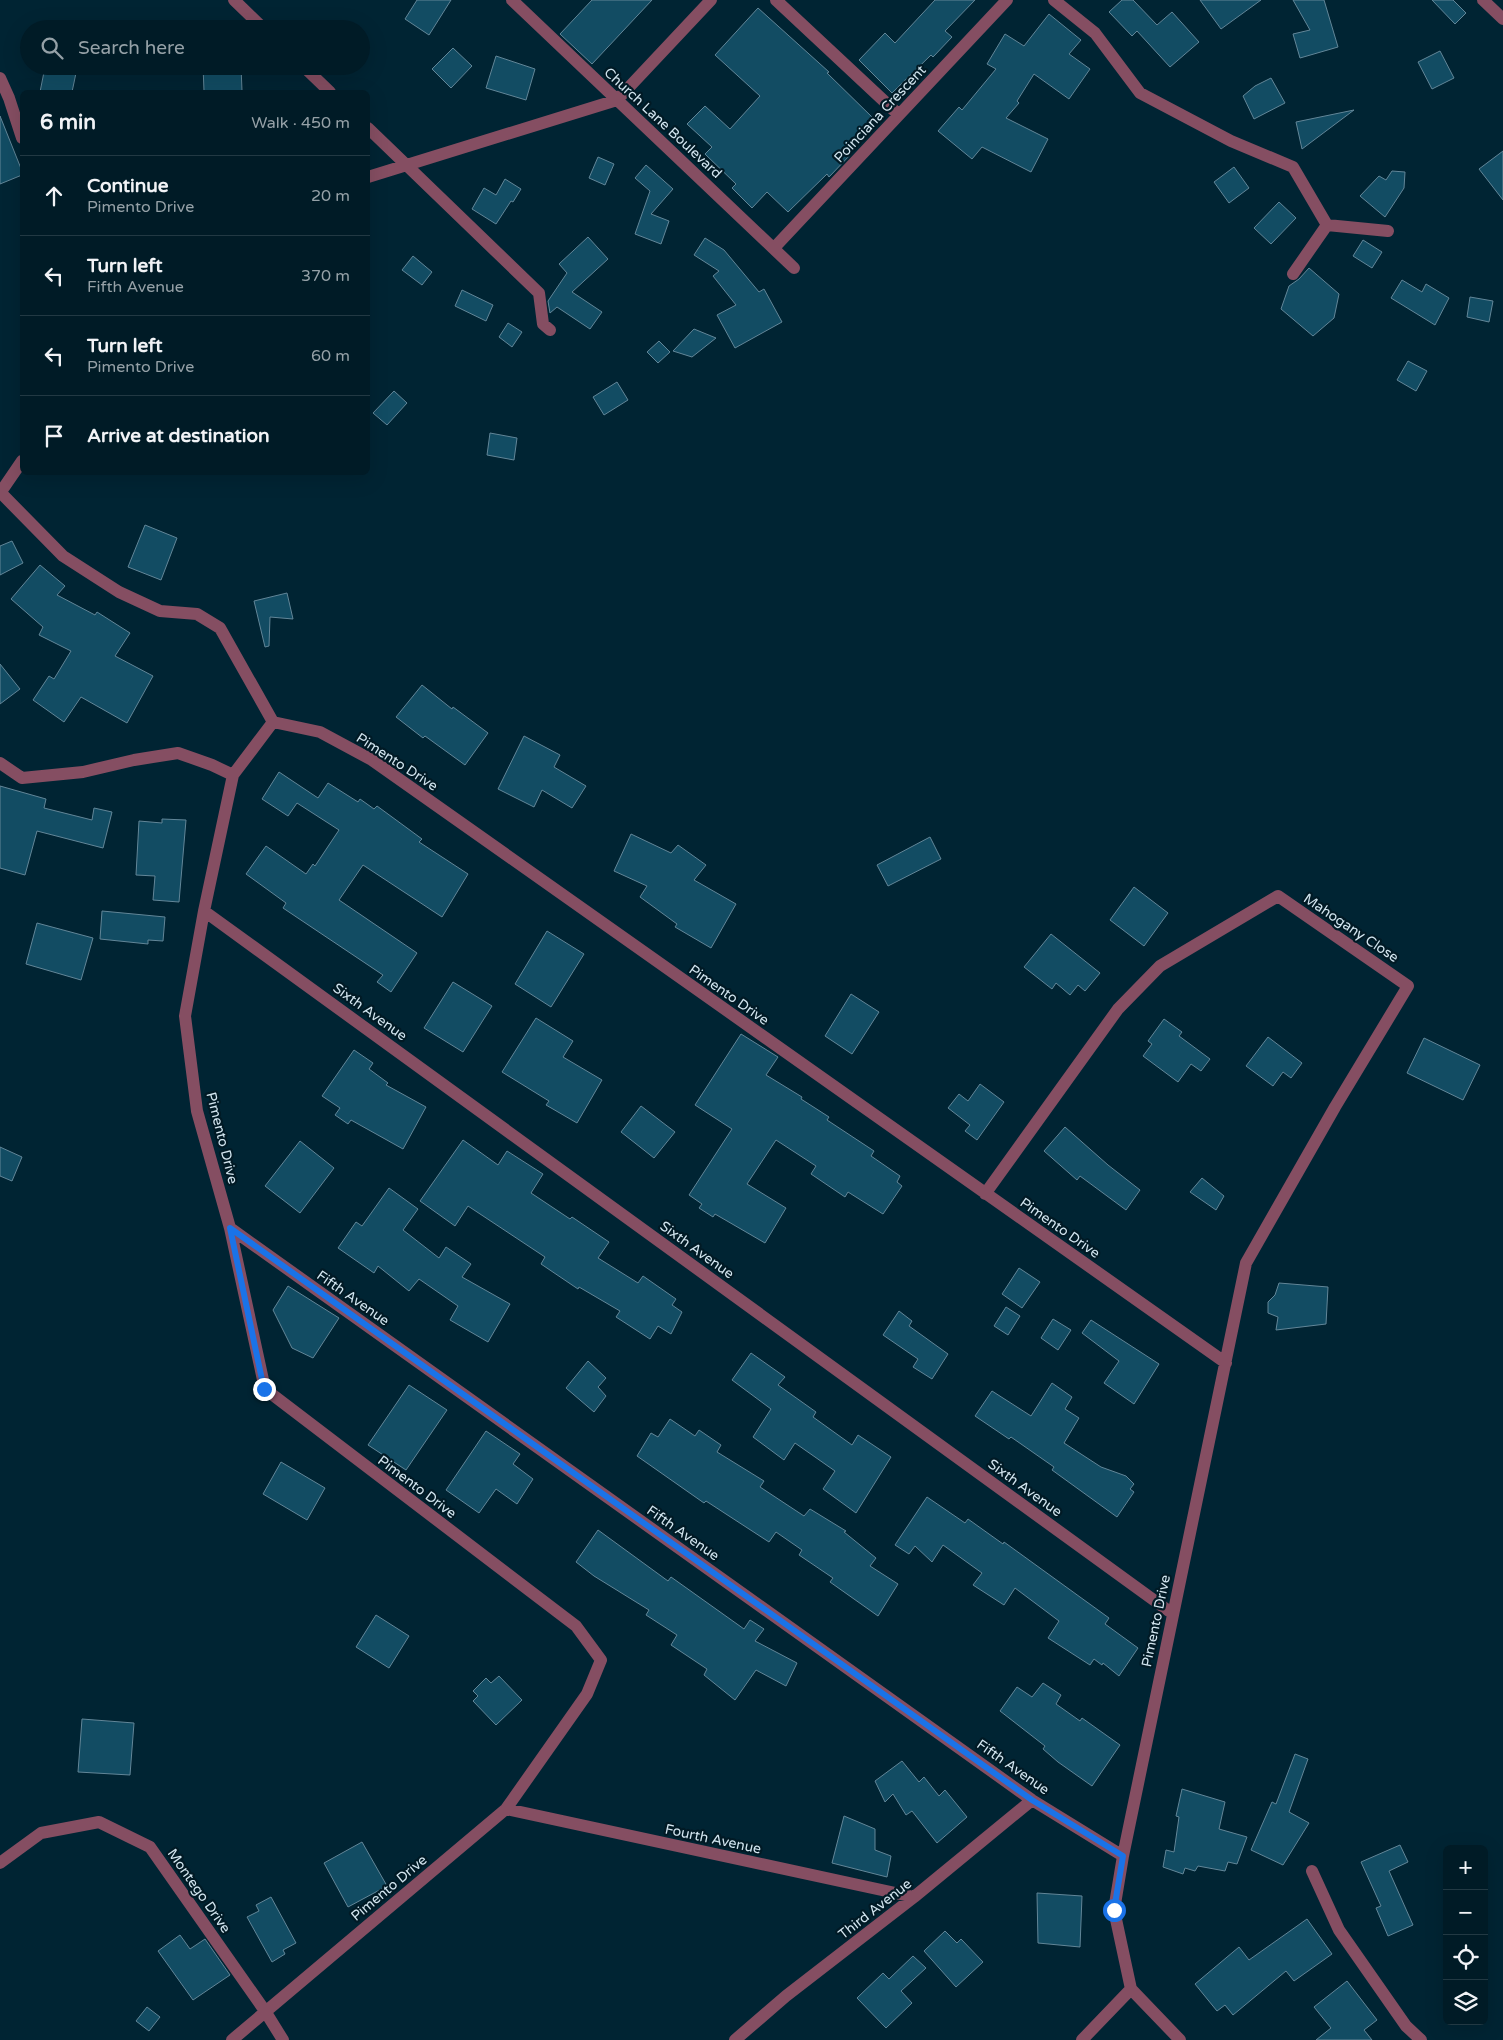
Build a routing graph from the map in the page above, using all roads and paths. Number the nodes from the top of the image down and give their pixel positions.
1 (234, 0) edge
2 (512, 0) edge
3 (711, 0) edge
4 (776, 0) edge
5 (1007, 0) edge
6 (1054, 0) edge
7 (1483, 0) edge
8 (1503, 19) edge
9 (255, 20) edge
10 (312, 75) edge
11 (0, 78) edge
12 (328, 90) edge
13 (617, 100) junction
14 (899, 115) junction
15 (370, 130) edge
16 (20, 132) edge
17 (407, 166) junction
18 (370, 176) edge
19 (1327, 225) junction
20 (1388, 231) dead end
21 (774, 248) junction
22 (794, 268) dead end
23 (1293, 274) dead end
24 (550, 330) dead end
25 (20, 464) edge
26 (0, 493) edge
27 (272, 722) junction
28 (0, 763) edge
29 (233, 775) junction
30 (204, 911) junction
31 (985, 1194) junction
32 (230, 1228) junction
33 (1226, 1363) junction
34 (1173, 1614) junction
35 (1032, 1800) junction
36 (506, 1809) junction
37 (1123, 1856) junction
38 (0, 1863) edge
39 (1312, 1871) dead end
40 (914, 1898) junction
41 (1130, 1989) junction
42 (265, 2011) junction
43 (232, 2040) edge
44 (283, 2040) edge
45 (735, 2040) edge
46 (1082, 2040) edge
47 (1180, 2040) edge
48 (1421, 2040) edge

1 - 9 street
2 - 13 street, Church Lane Boulevard
3 - 13 street
4 - 14 street
5 - 14 street, Poinciana Crescent
6 - 19 street
7 - 8 street
10 - 12 street
11 - 16 street
13 - 17 street
13 - 21 street, Church Lane Boulevard
14 - 21 street, Poinciana Crescent
15 - 17 street
17 - 18 street
17 - 24 street
19 - 20 street
19 - 23 street
21 - 22 street, Church Lane Boulevard
25 - 26 street
26 - 27 street
27 - 29 street, Pimento Drive
27 - 31 street, Pimento Drive
28 - 29 street
29 - 30 street, Pimento Drive
30 - 32 street, Pimento Drive
30 - 34 street, Sixth Avenue
31 - 33 street, Pimento Drive
31 - 33 street, Mahogany Close
32 - 35 street, Fifth Avenue
32 - 36 street, Pimento Drive
33 - 34 street, Pimento Drive
34 - 37 street, Pimento Drive
35 - 37 street, Fifth Avenue
35 - 40 street, Third Avenue
36 - 40 street, Fourth Avenue
36 - 42 street, Pimento Drive
37 - 41 street, Pimento Drive
38 - 42 street, Montego Drive
39 - 48 street
40 - 45 street, Third Avenue
41 - 46 street
41 - 47 street
42 - 43 street, Pimento Drive
42 - 44 street, Montego Drive

